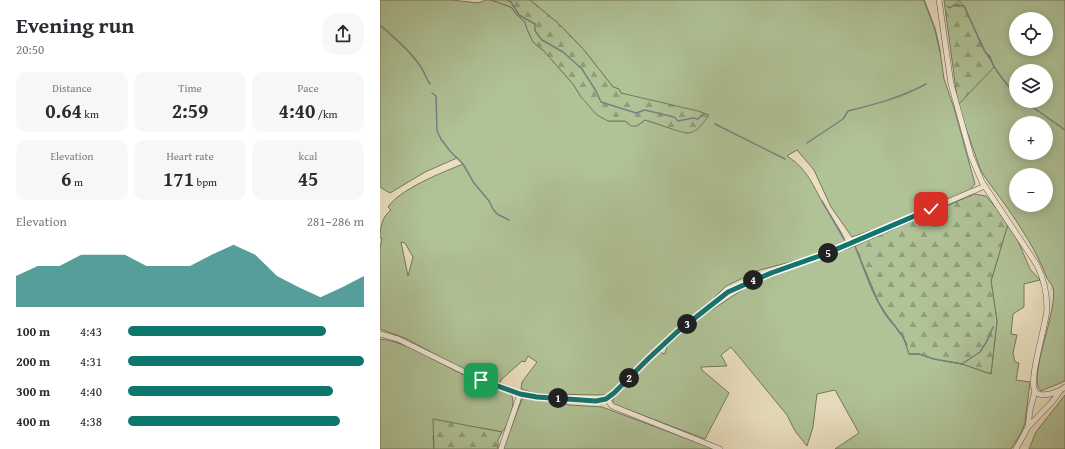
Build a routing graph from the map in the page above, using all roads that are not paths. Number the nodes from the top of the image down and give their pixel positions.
1 (939, 0) edge
2 (985, 186) junction
3 (380, 334) edge
4 (1063, 389) edge
5 (1035, 391) junction
6 (520, 394) junction
7 (606, 399) junction
8 (1028, 427) junction
9 (501, 449) edge
10 (720, 449) edge
11 (1016, 449) edge

1 - 2 street
2 - 5 street
2 - 7 street
3 - 6 street
4 - 5 street
4 - 8 street
5 - 8 street
6 - 7 street
6 - 9 street
7 - 10 street
8 - 11 street

